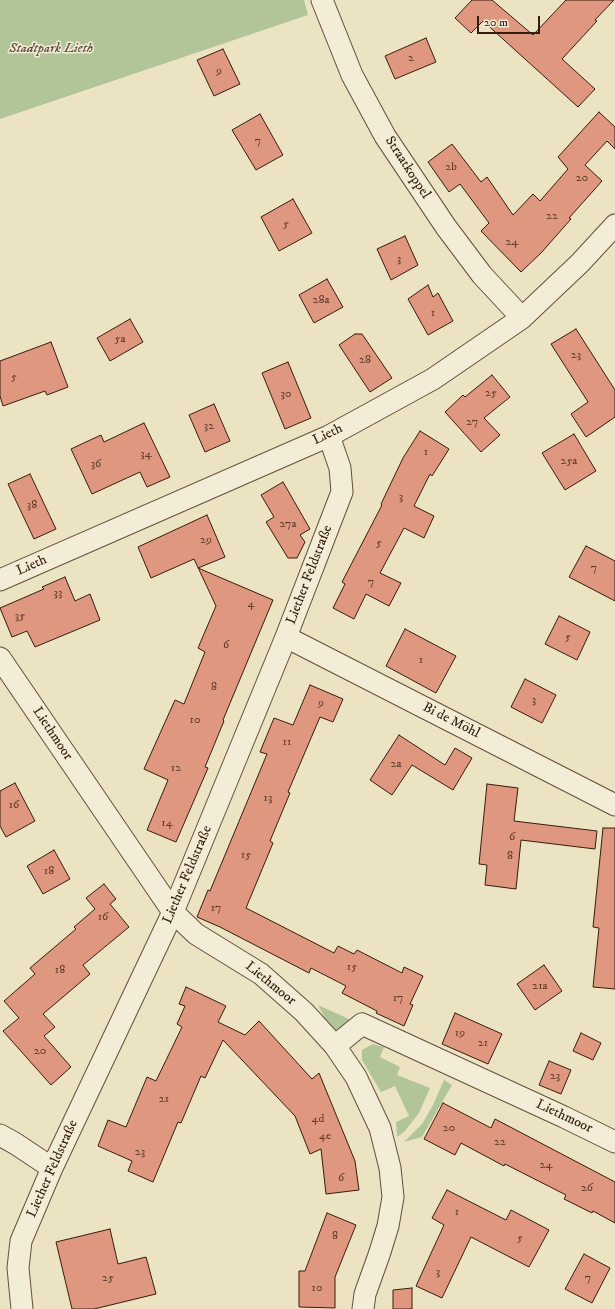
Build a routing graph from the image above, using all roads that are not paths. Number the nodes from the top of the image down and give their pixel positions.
1 (322, 0) edge
2 (615, 225) edge
3 (522, 318) junction
4 (329, 436) junction
5 (0, 580) edge
6 (286, 637) junction
7 (0, 658) edge
8 (615, 804) edge
9 (173, 912) junction
10 (335, 1046) junction
11 (0, 1135) edge
12 (615, 1142) edge
13 (52, 1168) junction
14 (22, 1309) edge
15 (363, 1309) edge

1 - 3 street, Straatkoppel
2 - 3 street, Lieth
3 - 4 street, Lieth
4 - 5 street, Lieth
4 - 6 street, Liether Feldstraße
6 - 8 street, Bi de Möhl
6 - 9 street, Liether Feldstraße
7 - 9 street, Liethmoor
9 - 10 street, Liethmoor
9 - 13 street, Liether Feldstraße
10 - 12 street, Liethmoor
10 - 15 street
11 - 13 street
13 - 14 street, Liether Feldstraße

